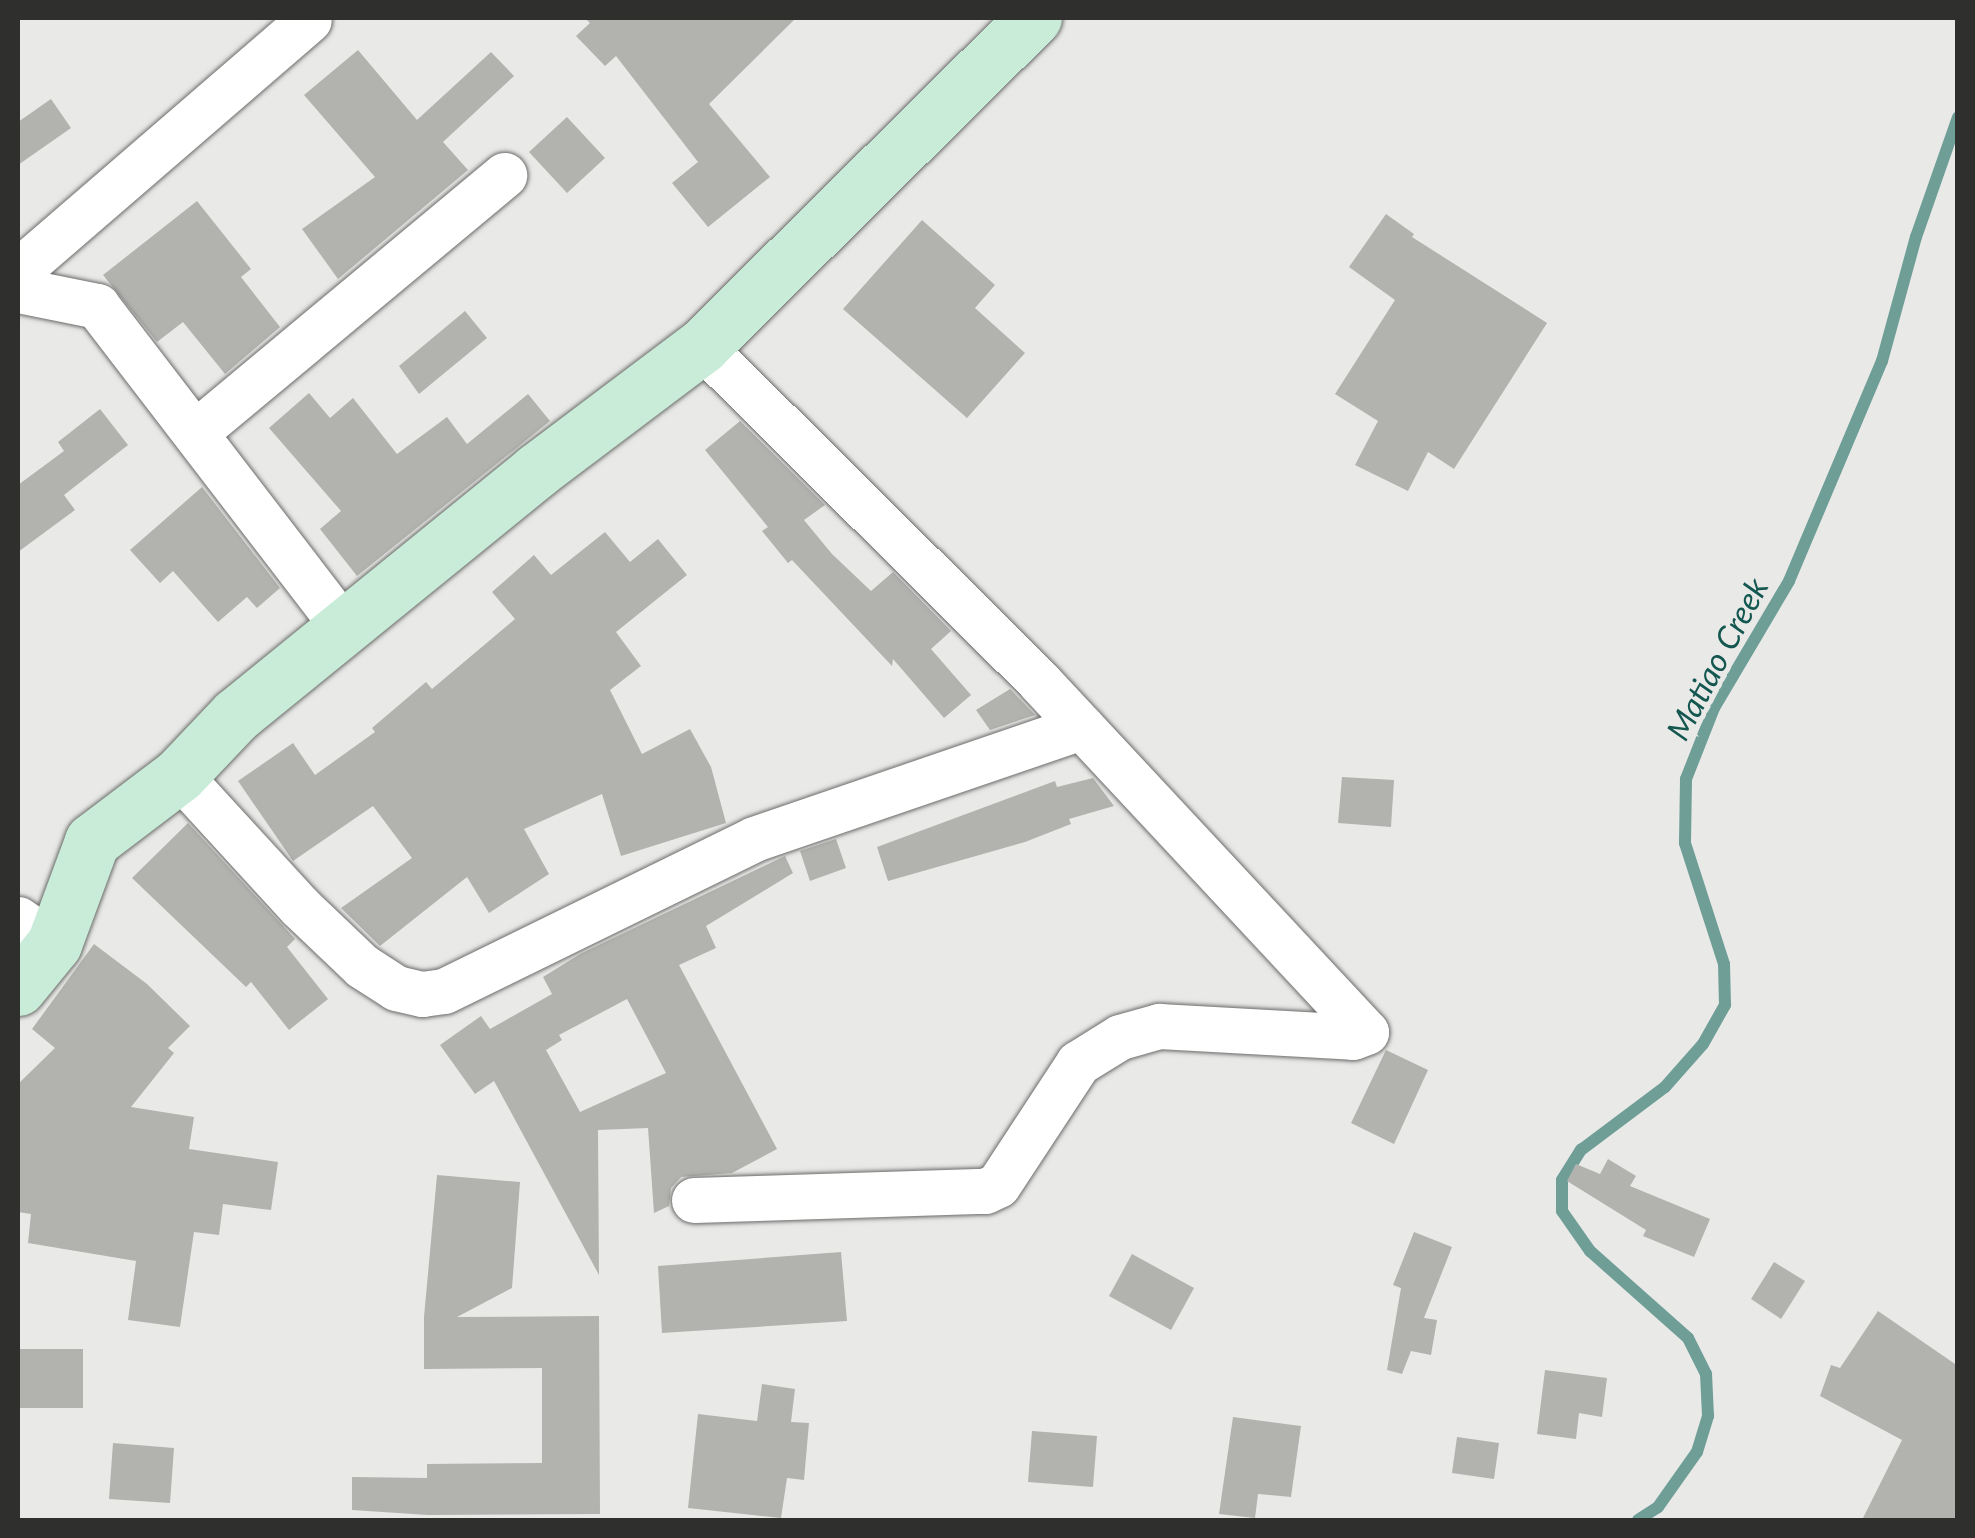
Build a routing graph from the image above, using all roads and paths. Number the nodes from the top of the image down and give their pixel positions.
1 (1034, 18) edge
2 (309, 20) dead end
3 (504, 175) dead end
4 (18, 270) edge
5 (18, 290) edge
6 (702, 346) junction
7 (197, 431) junction
8 (344, 628) junction
9 (1082, 727) junction
10 (179, 775) junction
11 (36, 932) edge
12 (18, 988) edge
13 (694, 1200) dead end

1 - 6 street
2 - 4 street
3 - 7 street
5 - 7 street
6 - 8 street
6 - 9 street
7 - 8 street
8 - 10 street
9 - 10 street
9 - 13 street
10 - 11 street
11 - 12 street

